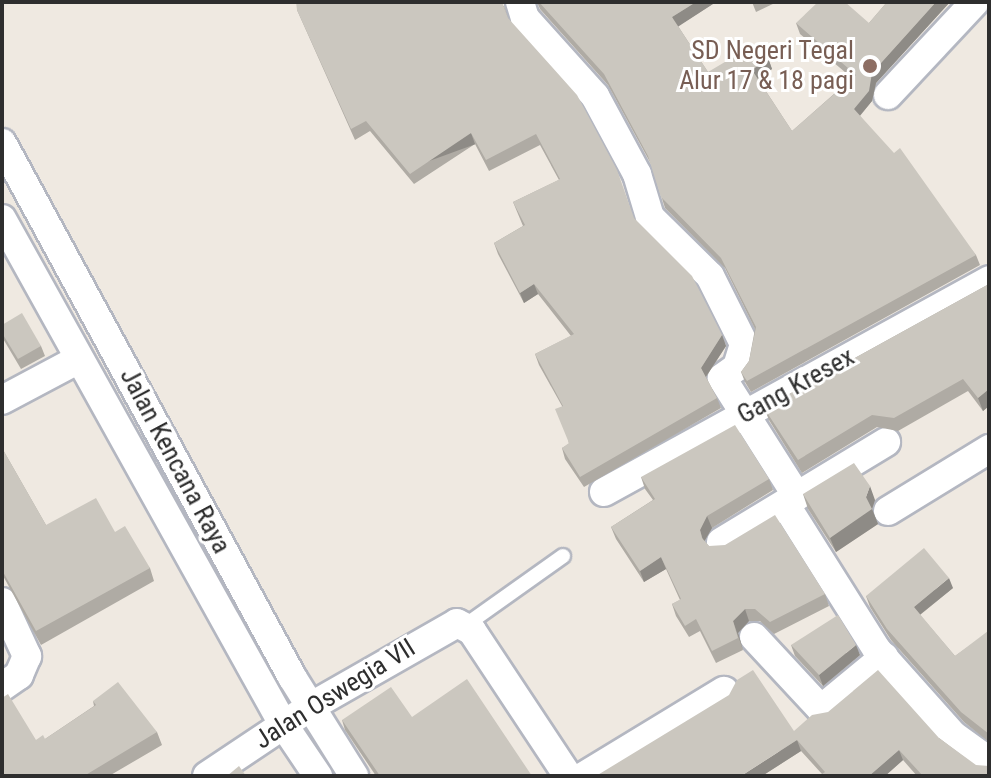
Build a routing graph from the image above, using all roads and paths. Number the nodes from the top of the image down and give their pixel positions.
1 (520, 2) edge
2 (975, 2) edge
3 (888, 95) dead end
4 (2, 143) edge
5 (2, 219) edge
6 (989, 280) edge
7 (79, 359) junction
8 (2, 400) edge
9 (746, 414) junction
10 (886, 442) dead end
11 (989, 449) edge
12 (604, 492) dead end
13 (791, 500) junction
14 (888, 511) dead end
15 (721, 542) edge
16 (563, 556) dead end
17 (2, 602) edge
18 (466, 625) junction
19 (754, 637) dead end
20 (884, 657) junction
21 (2, 687) edge
22 (724, 691) dead end
23 (310, 707) junction
24 (283, 724) junction
25 (989, 761) edge
26 (207, 776) edge
27 (318, 776) edge
28 (354, 776) edge
29 (568, 776) edge
30 (584, 776) edge

1 - 9 street
2 - 3 street
4 - 23 street, Jalan Kencana Raya
5 - 7 street, Jalan Kencana Raya
6 - 9 street, Gang Kresex
7 - 8 street
7 - 24 street, Jalan Kencana Raya
9 - 12 street, Gang Kresex
9 - 13 street
10 - 13 street
11 - 14 street
13 - 15 street
13 - 20 street
16 - 18 lane
17 - 21 street
18 - 23 street, Jalan Oswegia VII
18 - 29 street
19 - 20 street
20 - 25 street
22 - 30 street
23 - 24 street, Jalan Oswegia VII
23 - 28 street, Jalan Kencana Raya
24 - 26 street, Jalan Oswegia VII
24 - 27 street, Jalan Kencana Raya

